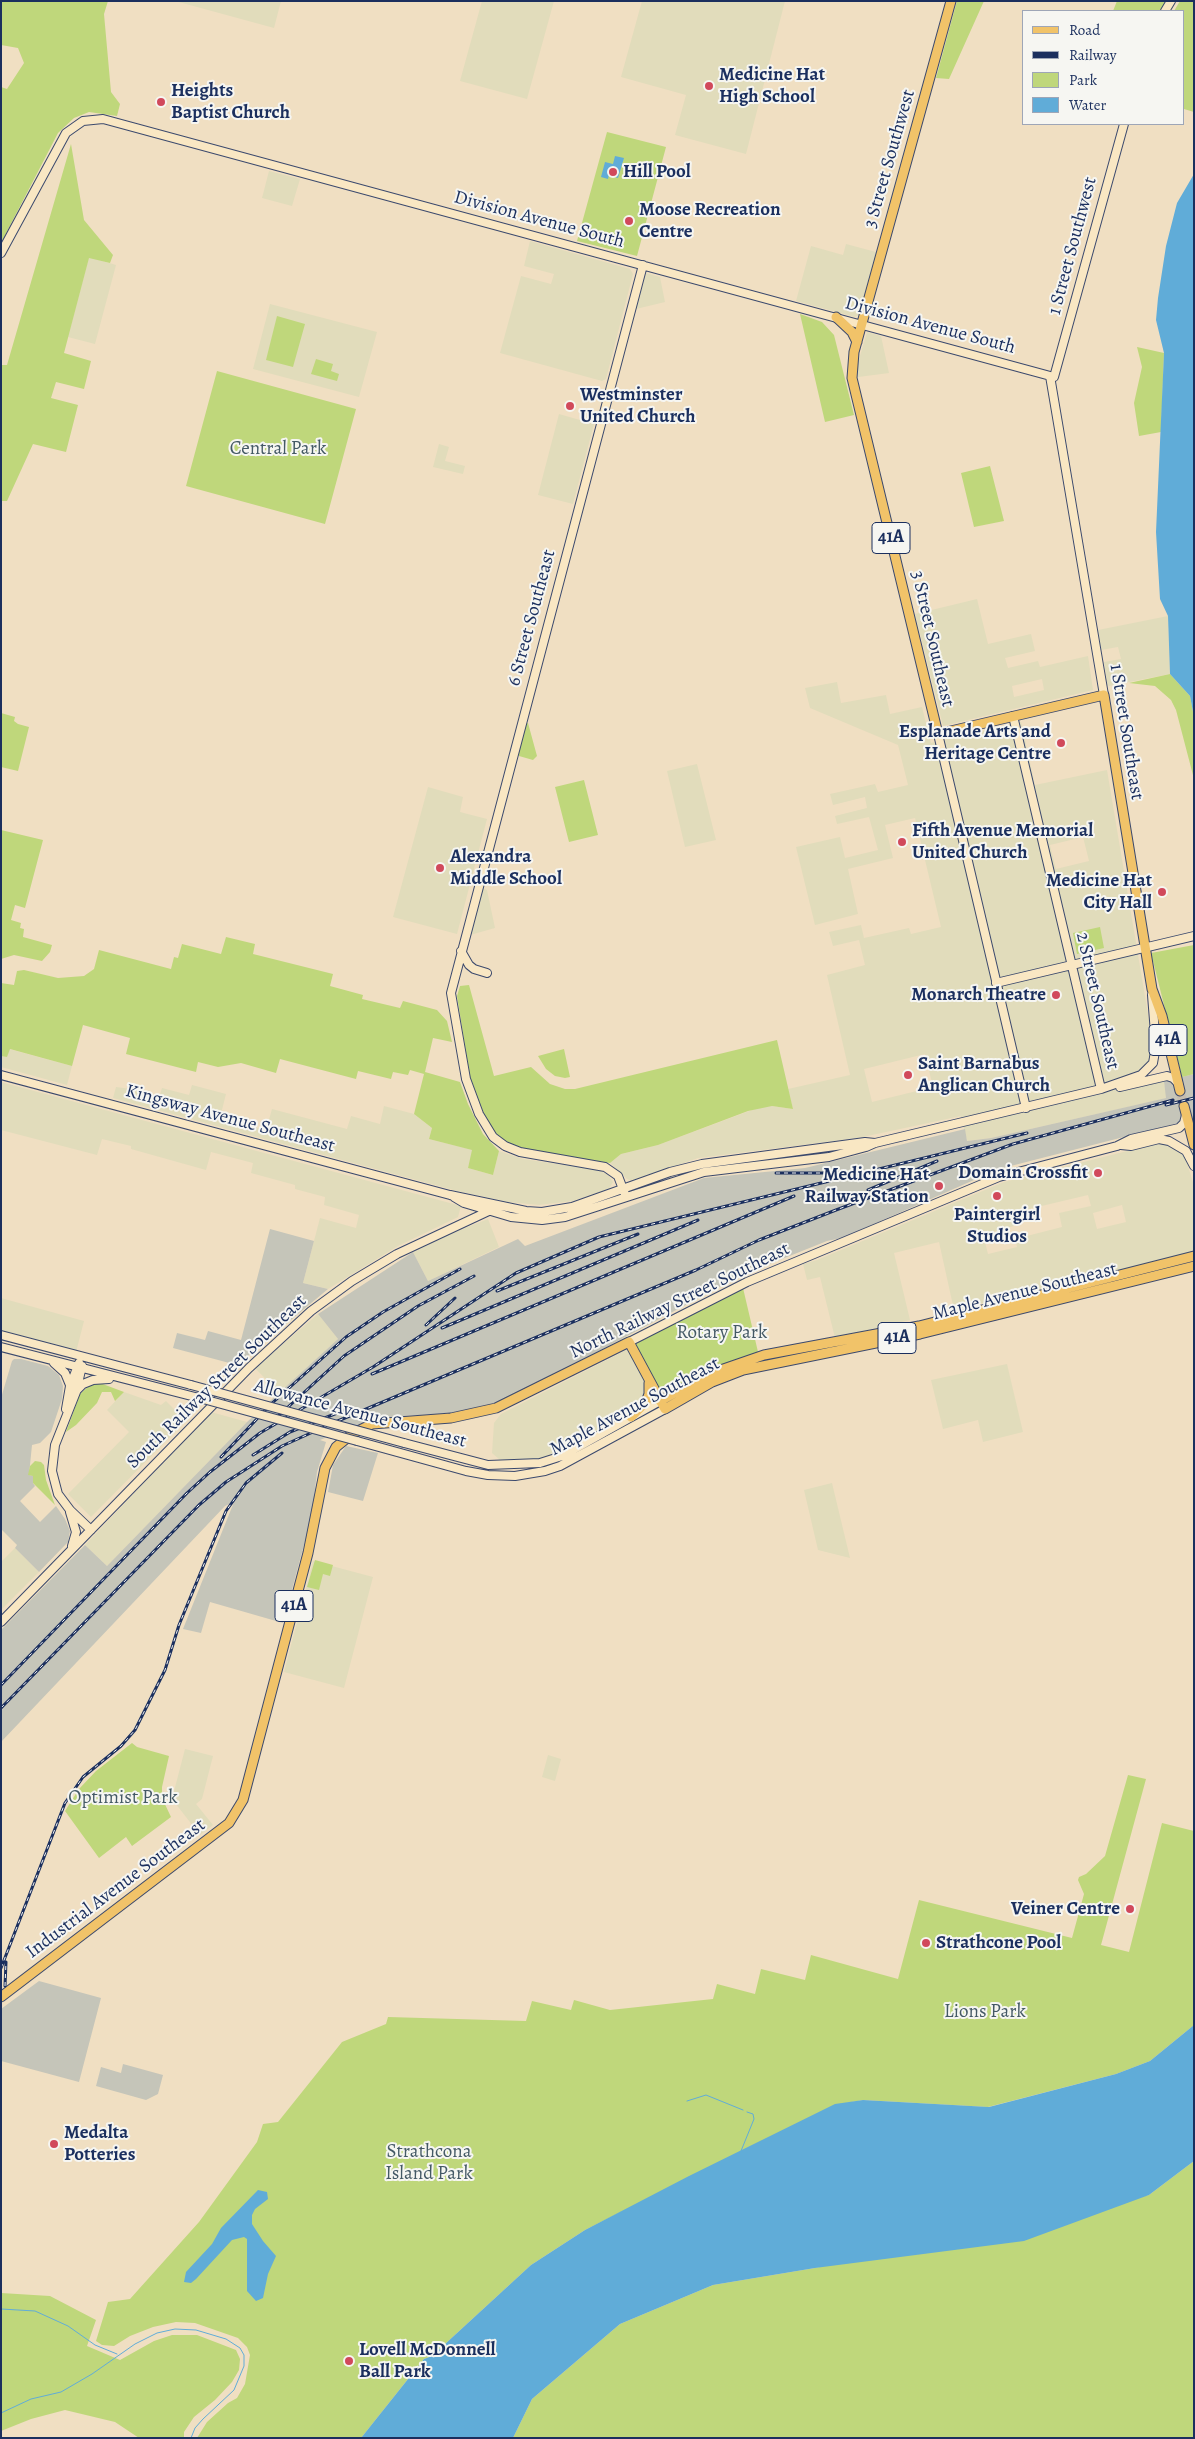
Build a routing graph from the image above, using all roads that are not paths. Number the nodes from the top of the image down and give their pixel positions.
1 (951, 2) edge
2 (1124, 125) edge
3 (1, 253) edge
4 (643, 265) junction
5 (836, 317) junction
6 (862, 324) junction
7 (857, 342) junction
8 (1052, 377) junction
9 (1104, 695) junction
10 (1013, 716) junction
11 (938, 734) junction
12 (1194, 936) edge
13 (1144, 947) junction
14 (461, 951) junction
15 (1072, 966) junction
16 (487, 973) dead end
17 (996, 983) junction
18 (1152, 989) junction
19 (1, 1074) edge
20 (1179, 1087) joint
21 (1101, 1089) junction
22 (1026, 1108) junction
23 (1185, 1110) joint
24 (1121, 1145) junction
25 (1194, 1146) edge
26 (1194, 1166) edge
27 (625, 1194) junction
28 (450, 1195) junction
29 (464, 1203) junction
30 (499, 1206) junction
31 (489, 1211) junction
32 (460, 1223) junction
33 (1194, 1256) edge
34 (1194, 1266) edge
35 (1, 1335) edge
36 (629, 1342) junction
37 (1, 1347) edge
38 (83, 1357) junction
39 (48, 1359) junction
40 (79, 1368) junction
41 (648, 1378) junction
42 (120, 1380) junction
43 (73, 1389) junction
44 (660, 1401) junction
45 (665, 1410) junction
46 (631, 1417) junction
47 (508, 1466) joint
48 (500, 1476) joint
49 (70, 1510) junction
50 (90, 1530) junction
51 (57, 1564) junction
52 (1, 1622) edge
53 (243, 1800) joint
54 (1, 1997) edge

1 - 6 main road, 3 Street Southwest / 41A
2 - 8 street, 1 Street Southwest
3 - 4 street, Division Avenue South
4 - 5 street, Division Avenue South
4 - 14 street, 6 Street Southeast
5 - 6 street, Division Avenue South
5 - 7 main road
6 - 7 main road, 3 Street Southeast / 41A
6 - 8 street, Division Avenue South
7 - 11 main road, 3 Street Southeast / 41A
8 - 9 street, 1 Street Southeast
9 - 10 main road
9 - 13 main road, 1 Street Southeast / 41A
10 - 11 main road
10 - 15 street, 2 Street Southeast
11 - 17 street, 3 Street Southeast
12 - 13 street
13 - 15 street
13 - 18 main road, 1 Street Southeast / 41A
14 - 16 street
14 - 27 street, 6 Street Southeast
15 - 17 street
15 - 21 street, 2 Street Southeast
17 - 22 street, 3 Street Southeast
18 - 20 main road, 1 Street Southeast / 41A
18 - 21 street
19 - 28 street, Kingsway Avenue Southeast
20 - 21 street
21 - 22 street
22 - 27 street
23 - 24 street, North Railway Street Southeast
23 - 25 main road
24 - 26 street, North Railway Street Southeast
24 - 36 street, North Railway Street Southeast
27 - 30 street
27 - 31 street
28 - 29 street, Kingsway Avenue Southeast
28 - 30 street, Kingsway Avenue Southeast
29 - 31 street, Kingsway Avenue Southeast
29 - 32 street
30 - 31 street, South Railway Street Southeast
31 - 32 street, South Railway Street Southeast
32 - 50 street, South Railway Street Southeast
33 - 44 main road, Maple Avenue Southeast / 41A
34 - 45 main road, Maple Avenue Southeast / 41A
35 - 38 street, Allowance Avenue Southeast
36 - 41 main road
36 - 53 main road, North Railway Street Southeast / 41A
37 - 39 street, Allowance Avenue Southeast
38 - 40 street
38 - 47 street, Allowance Avenue Southeast, bridge
39 - 40 street, Allowance Avenue Southeast
39 - 43 street
40 - 42 street, Allowance Avenue Southeast
40 - 43 street
41 - 44 main road
41 - 46 main road
42 - 43 street
42 - 48 street, Allowance Avenue Southeast, bridge
43 - 49 street
44 - 45 main road
44 - 46 street, Maple Avenue Southeast
45 - 48 street, Maple Avenue Southeast
46 - 47 street, Maple Avenue Southeast
49 - 50 street
49 - 51 street
50 - 51 street, South Railway Street Southeast
51 - 52 street, South Railway Street Southeast
53 - 54 main road, Industrial Avenue Southeast / 41A

